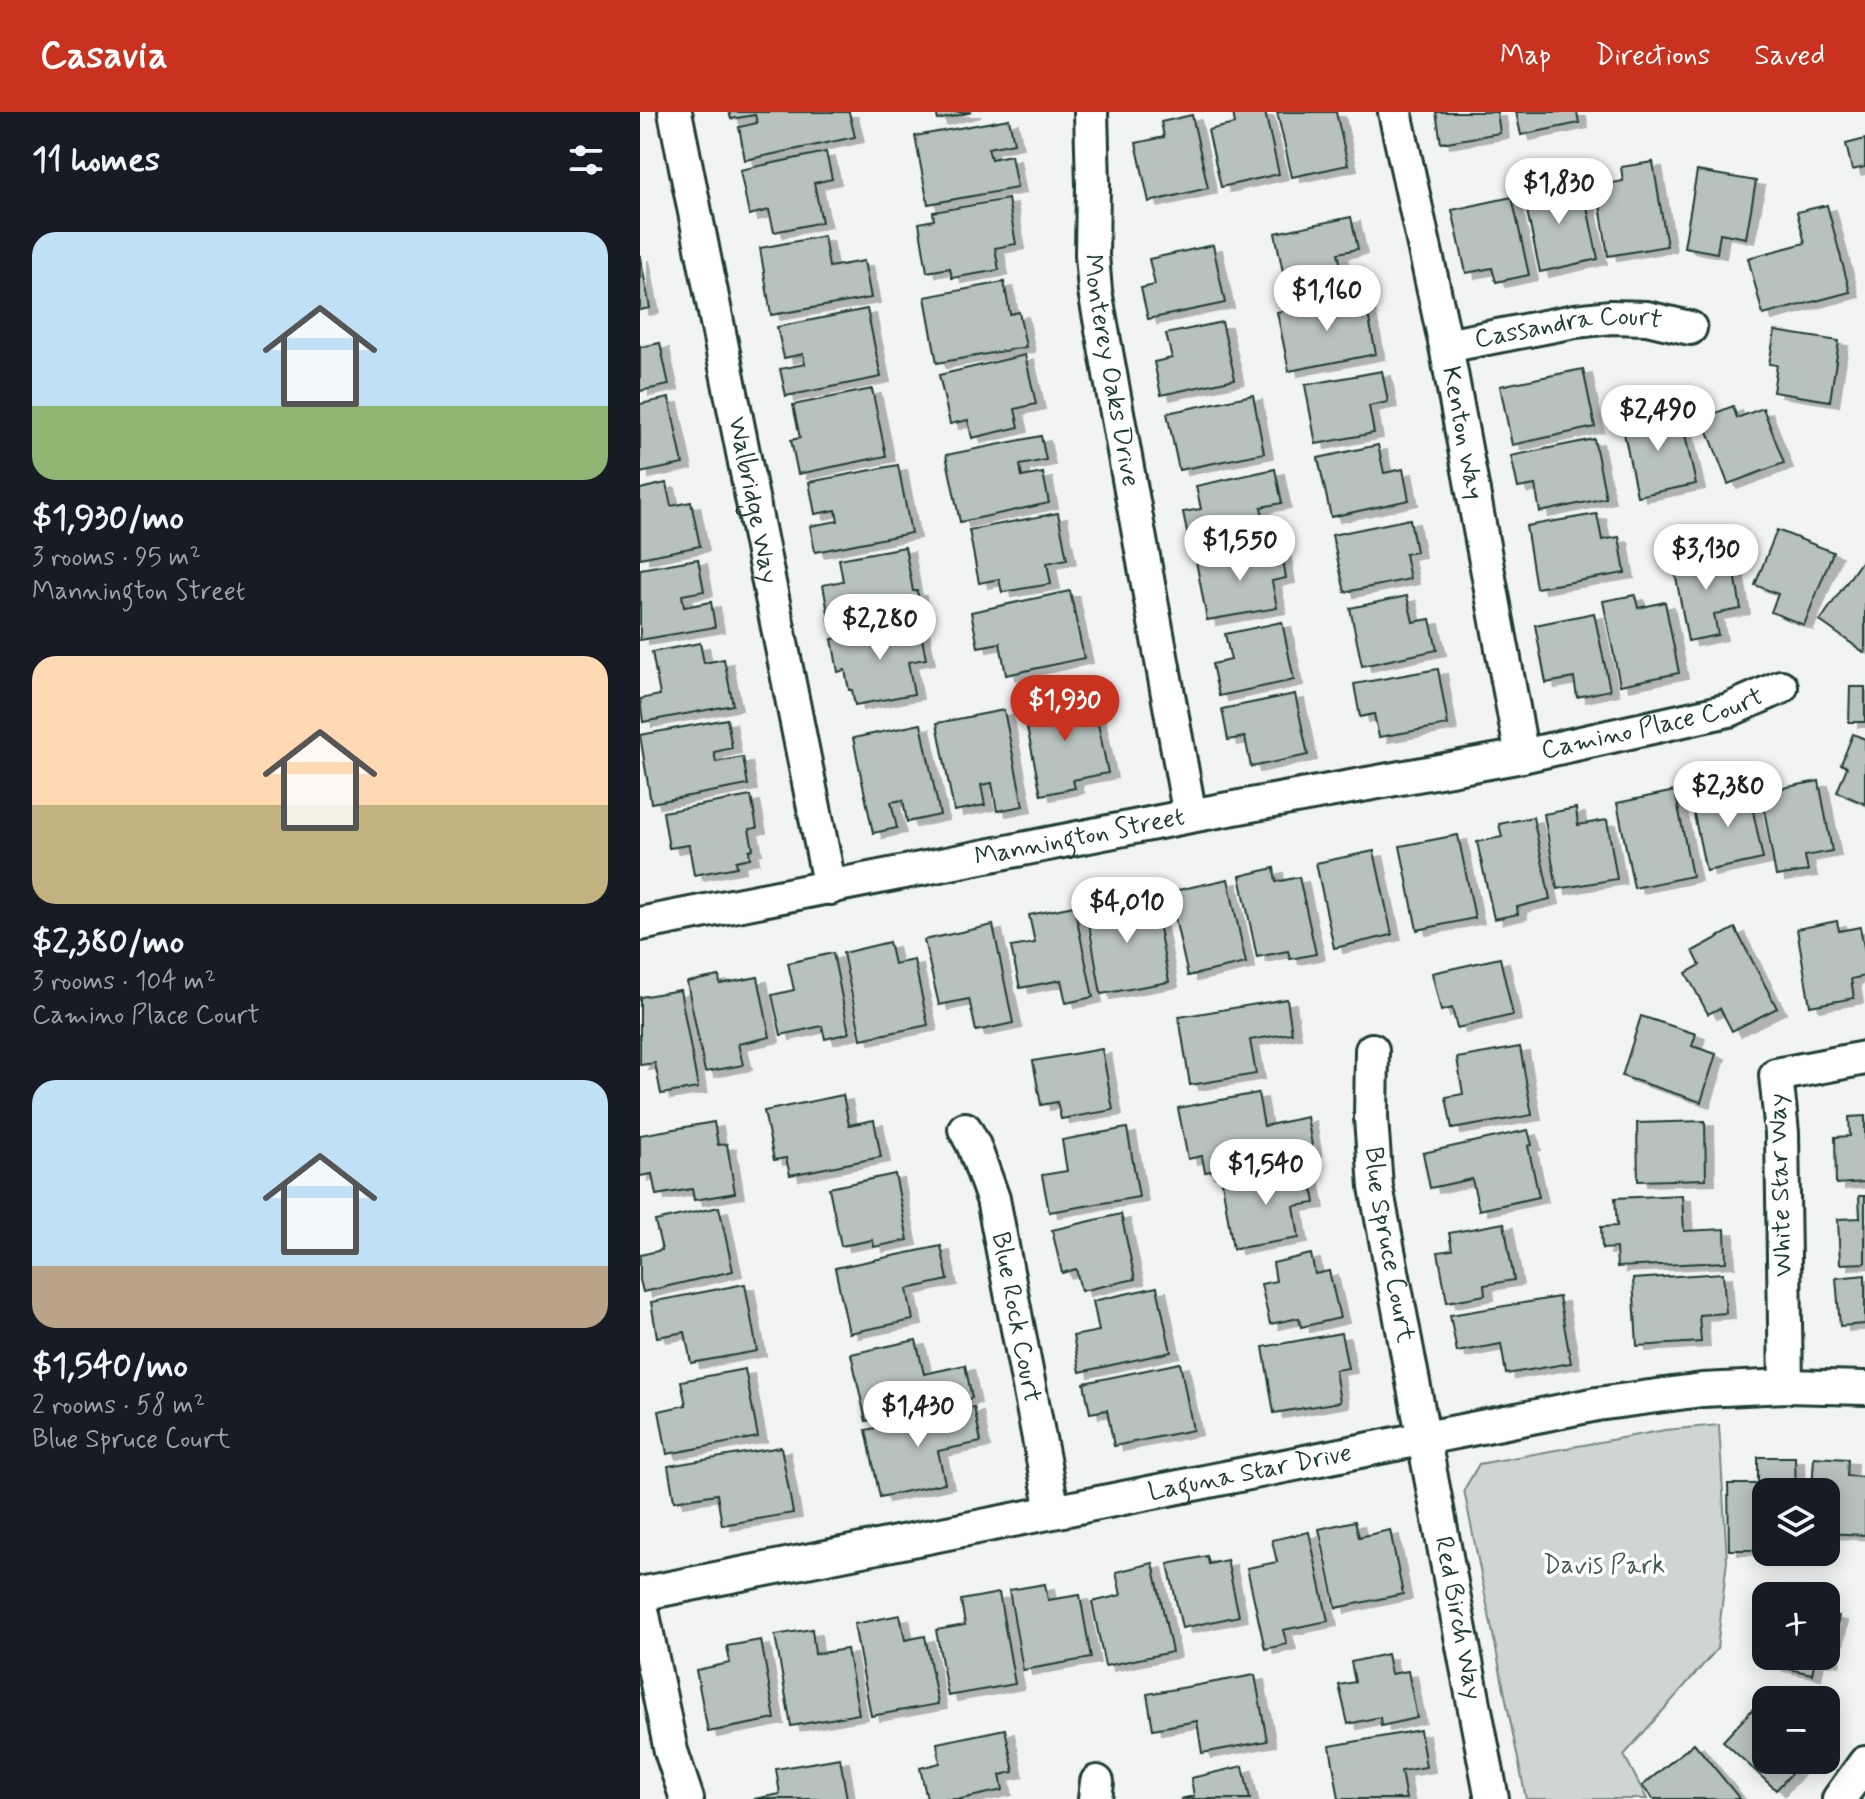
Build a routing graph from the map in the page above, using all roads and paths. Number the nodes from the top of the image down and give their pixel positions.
1 (675, 112) edge
2 (1091, 112) edge
3 (1395, 112) edge
4 (1690, 328) dead end
5 (1446, 346) junction
6 (1781, 687) dead end
7 (1522, 756) junction
8 (1190, 816) junction
9 (830, 888) junction
10 (640, 924) edge
11 (1372, 1050) dead end
12 (1865, 1058) edge
13 (965, 1129) dead end
14 (1786, 1386) junction
15 (1865, 1388) edge
16 (1423, 1438) junction
17 (1053, 1511) junction
18 (640, 1597) edge
19 (1865, 1763) edge
20 (687, 1799) edge
21 (1492, 1799) edge
22 (1839, 1799) edge

1 - 9 street, Walbridge Way
2 - 8 street, Monterey Oaks Drive
3 - 5 street, Kenton Way
4 - 5 street, Cassandra Court
5 - 7 street, Kenton Way
6 - 7 street, Camino Place Court
7 - 8 street, Mannington Street
8 - 9 street, Mannington Street
9 - 10 street, Mannington Street
11 - 16 street, Blue Spruce Court
12 - 14 street, White Star Way
13 - 17 street, Blue Rock Court
14 - 15 street, Laguna Star Drive
14 - 16 street, Laguna Star Drive
16 - 17 street, Laguna Star Drive
16 - 21 street, Red Birch Way
17 - 18 street, Laguna Star Drive
18 - 20 street
19 - 22 street

